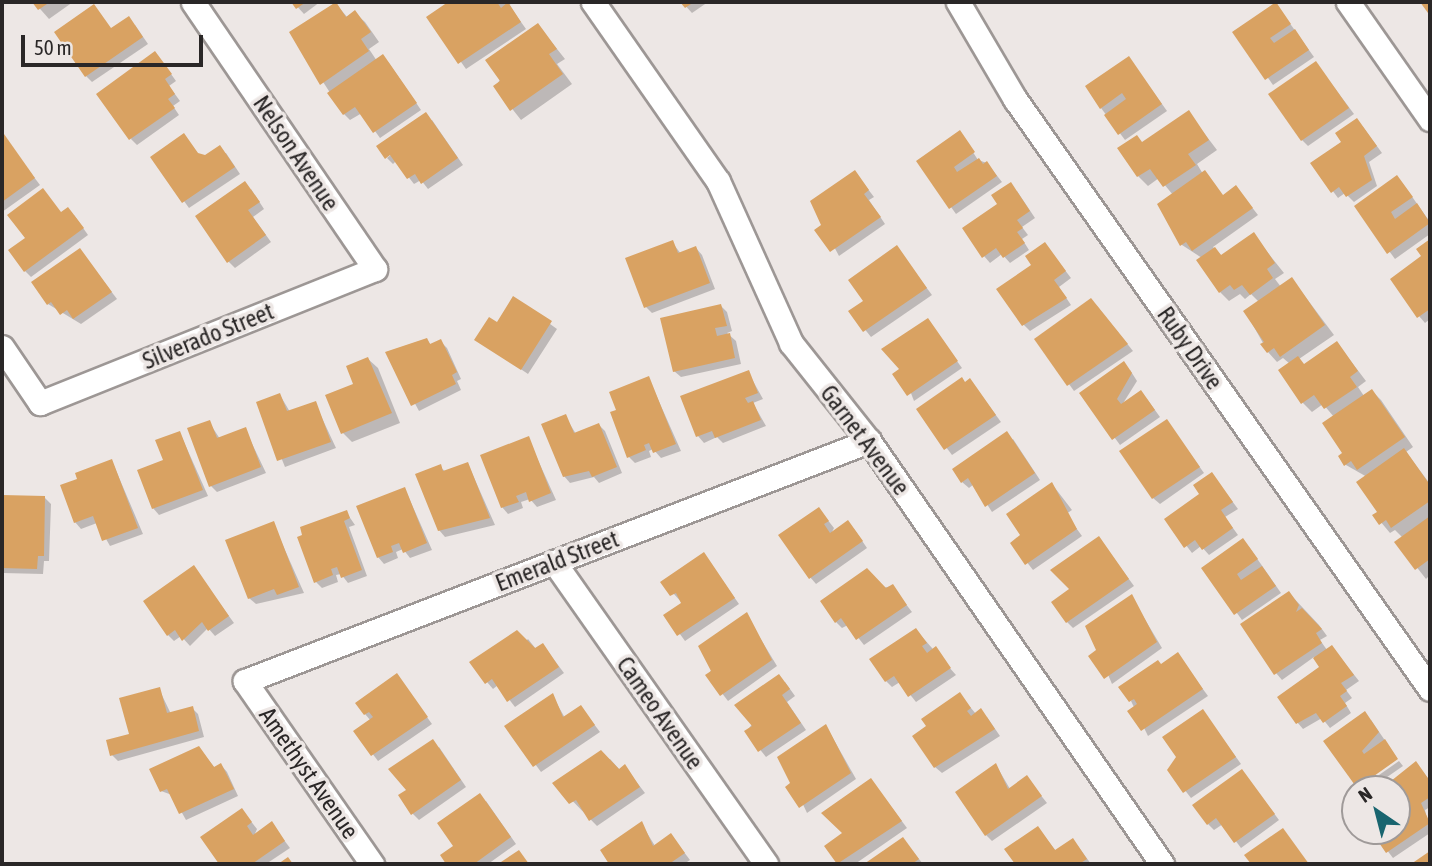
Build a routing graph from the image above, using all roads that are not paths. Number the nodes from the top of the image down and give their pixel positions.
1 (193, 2) edge
2 (593, 2) edge
3 (958, 2) edge
4 (1349, 2) edge
5 (1430, 119) edge
6 (375, 269) joint
7 (2, 347) edge
8 (869, 441) junction
9 (554, 562) junction
10 (245, 681) joint
11 (1430, 689) edge
12 (372, 864) edge
13 (766, 864) edge
14 (1162, 864) edge

1 - 6 street, Nelson Avenue
2 - 8 street, Garnet Avenue
3 - 11 street, Ruby Drive
4 - 5 street
6 - 7 street, Silverado Street
8 - 9 street, Emerald Street
8 - 14 street, Garnet Avenue
9 - 10 street, Emerald Street
9 - 13 street, Cameo Avenue
10 - 12 street, Amethyst Avenue

